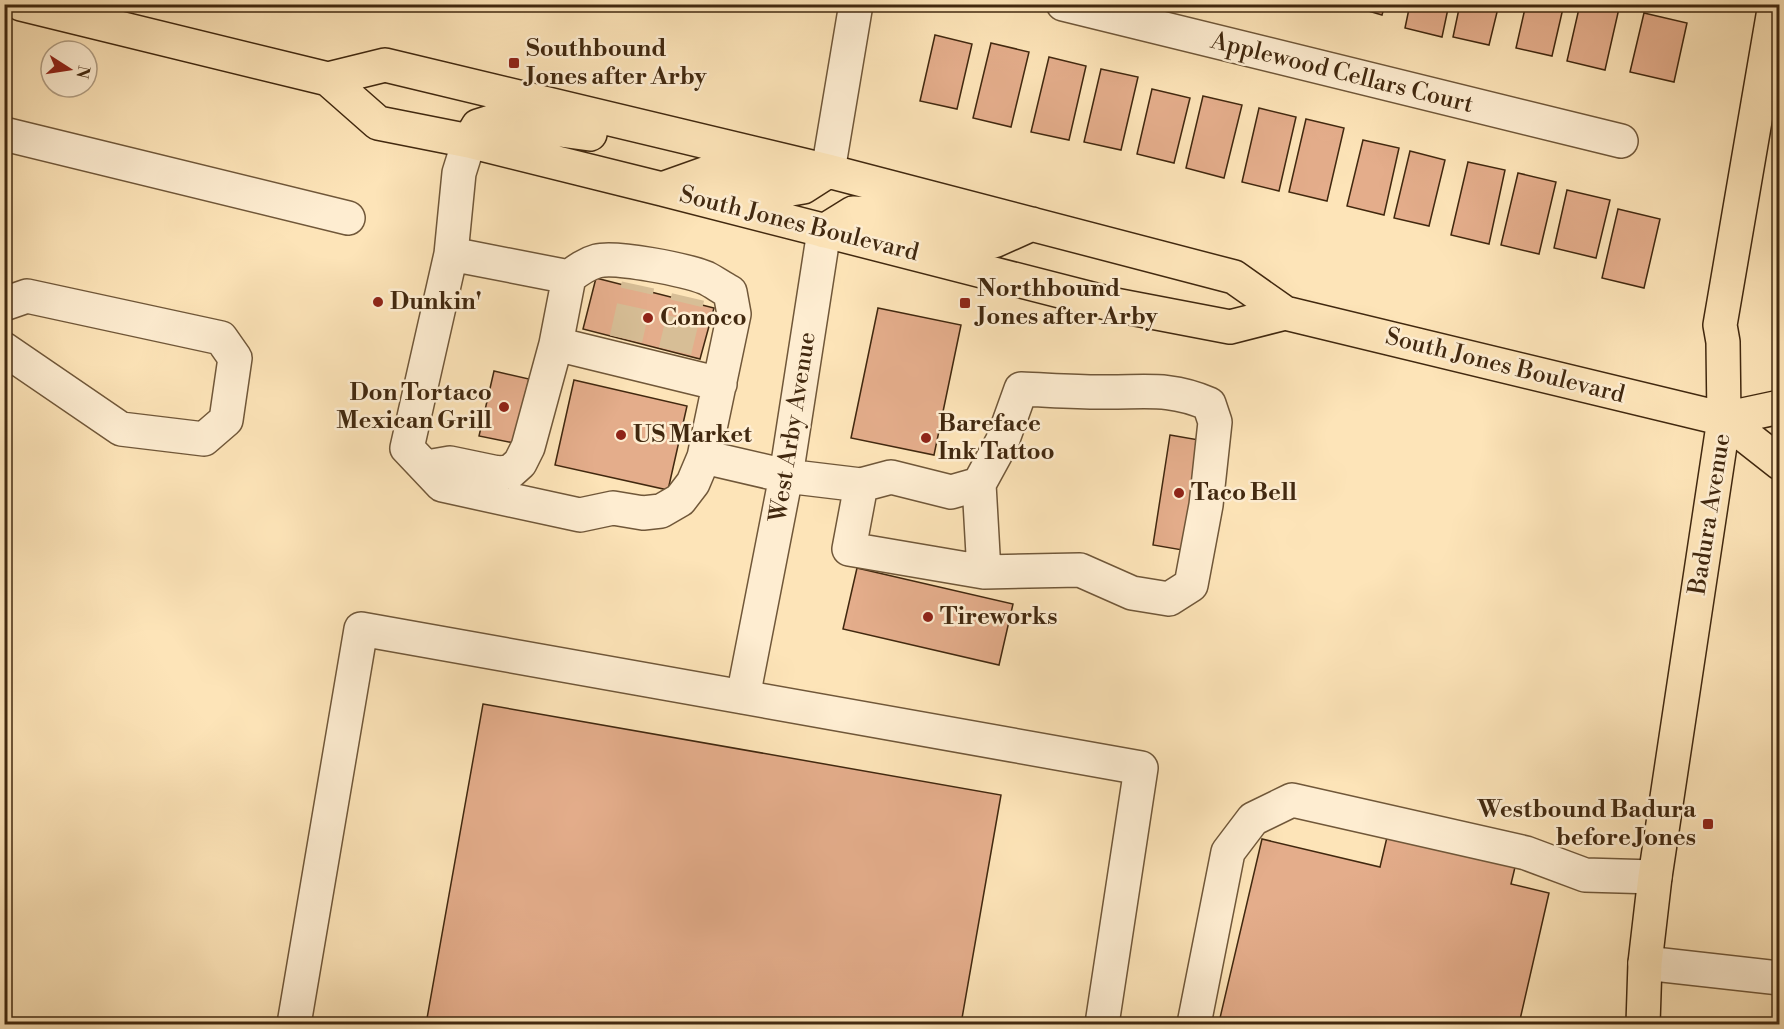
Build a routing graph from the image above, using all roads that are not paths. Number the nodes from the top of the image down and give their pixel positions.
1 (21, 4) edge
2 (856, 4) edge
3 (1063, 4) edge
4 (1775, 4) edge
5 (328, 79) junction
6 (651, 129) junction
7 (4, 134) edge
8 (469, 141) junction
9 (1621, 141) dead end
10 (828, 171) junction
11 (662, 189) junction
12 (348, 218) dead end
13 (1032, 224) junction
14 (824, 231) junction
15 (451, 254) junction
16 (569, 277) junction
17 (4, 304) edge
18 (1285, 313) junction
19 (556, 344) junction
20 (4, 349) edge
21 (720, 384) junction
22 (1779, 407) edge
23 (1724, 419) junction
24 (704, 457) junction
25 (1779, 464) edge
26 (427, 467) junction
27 (786, 476) junction
28 (979, 484) junction
29 (861, 485) junction
30 (984, 572) junction
31 (743, 697) junction
32 (1655, 877) junction
33 (1645, 963) junction
34 (1779, 978) edge
35 (294, 1024) edge
36 (1102, 1024) edge
37 (1194, 1024) edge
38 (1643, 1024) edge

1 - 5 main road, South Jones Boulevard
2 - 10 street
3 - 9 street, Applewood Cellars Court
4 - 23 main road, Badura Avenue
5 - 6 main road, South Jones Boulevard
5 - 8 main road, South Jones Boulevard
6 - 8 main road
6 - 10 main road, South Jones Boulevard
7 - 12 street
8 - 11 main road, South Jones Boulevard
8 - 15 street
10 - 11 main road
10 - 13 main road, South Jones Boulevard
11 - 14 main road, South Jones Boulevard
13 - 14 main road
13 - 18 main road, South Jones Boulevard
14 - 18 main road, South Jones Boulevard
14 - 27 street, West Arby Avenue
15 - 16 street
15 - 26 street
16 - 19 street
16 - 21 street
17 - 20 street
18 - 23 main road, South Jones Boulevard
19 - 21 street
19 - 26 street
21 - 24 street
22 - 23 main road, South Jones Boulevard
23 - 25 main road, South Jones Boulevard
23 - 32 main road, Badura Avenue
24 - 26 street
24 - 27 street
27 - 29 street
27 - 31 street, West Arby Avenue
28 - 29 street
28 - 30 street
28 - 30 street
29 - 30 street
31 - 35 street
31 - 36 street
32 - 33 main road, Badura Avenue
32 - 37 street
33 - 34 street
33 - 38 main road, Badura Avenue

